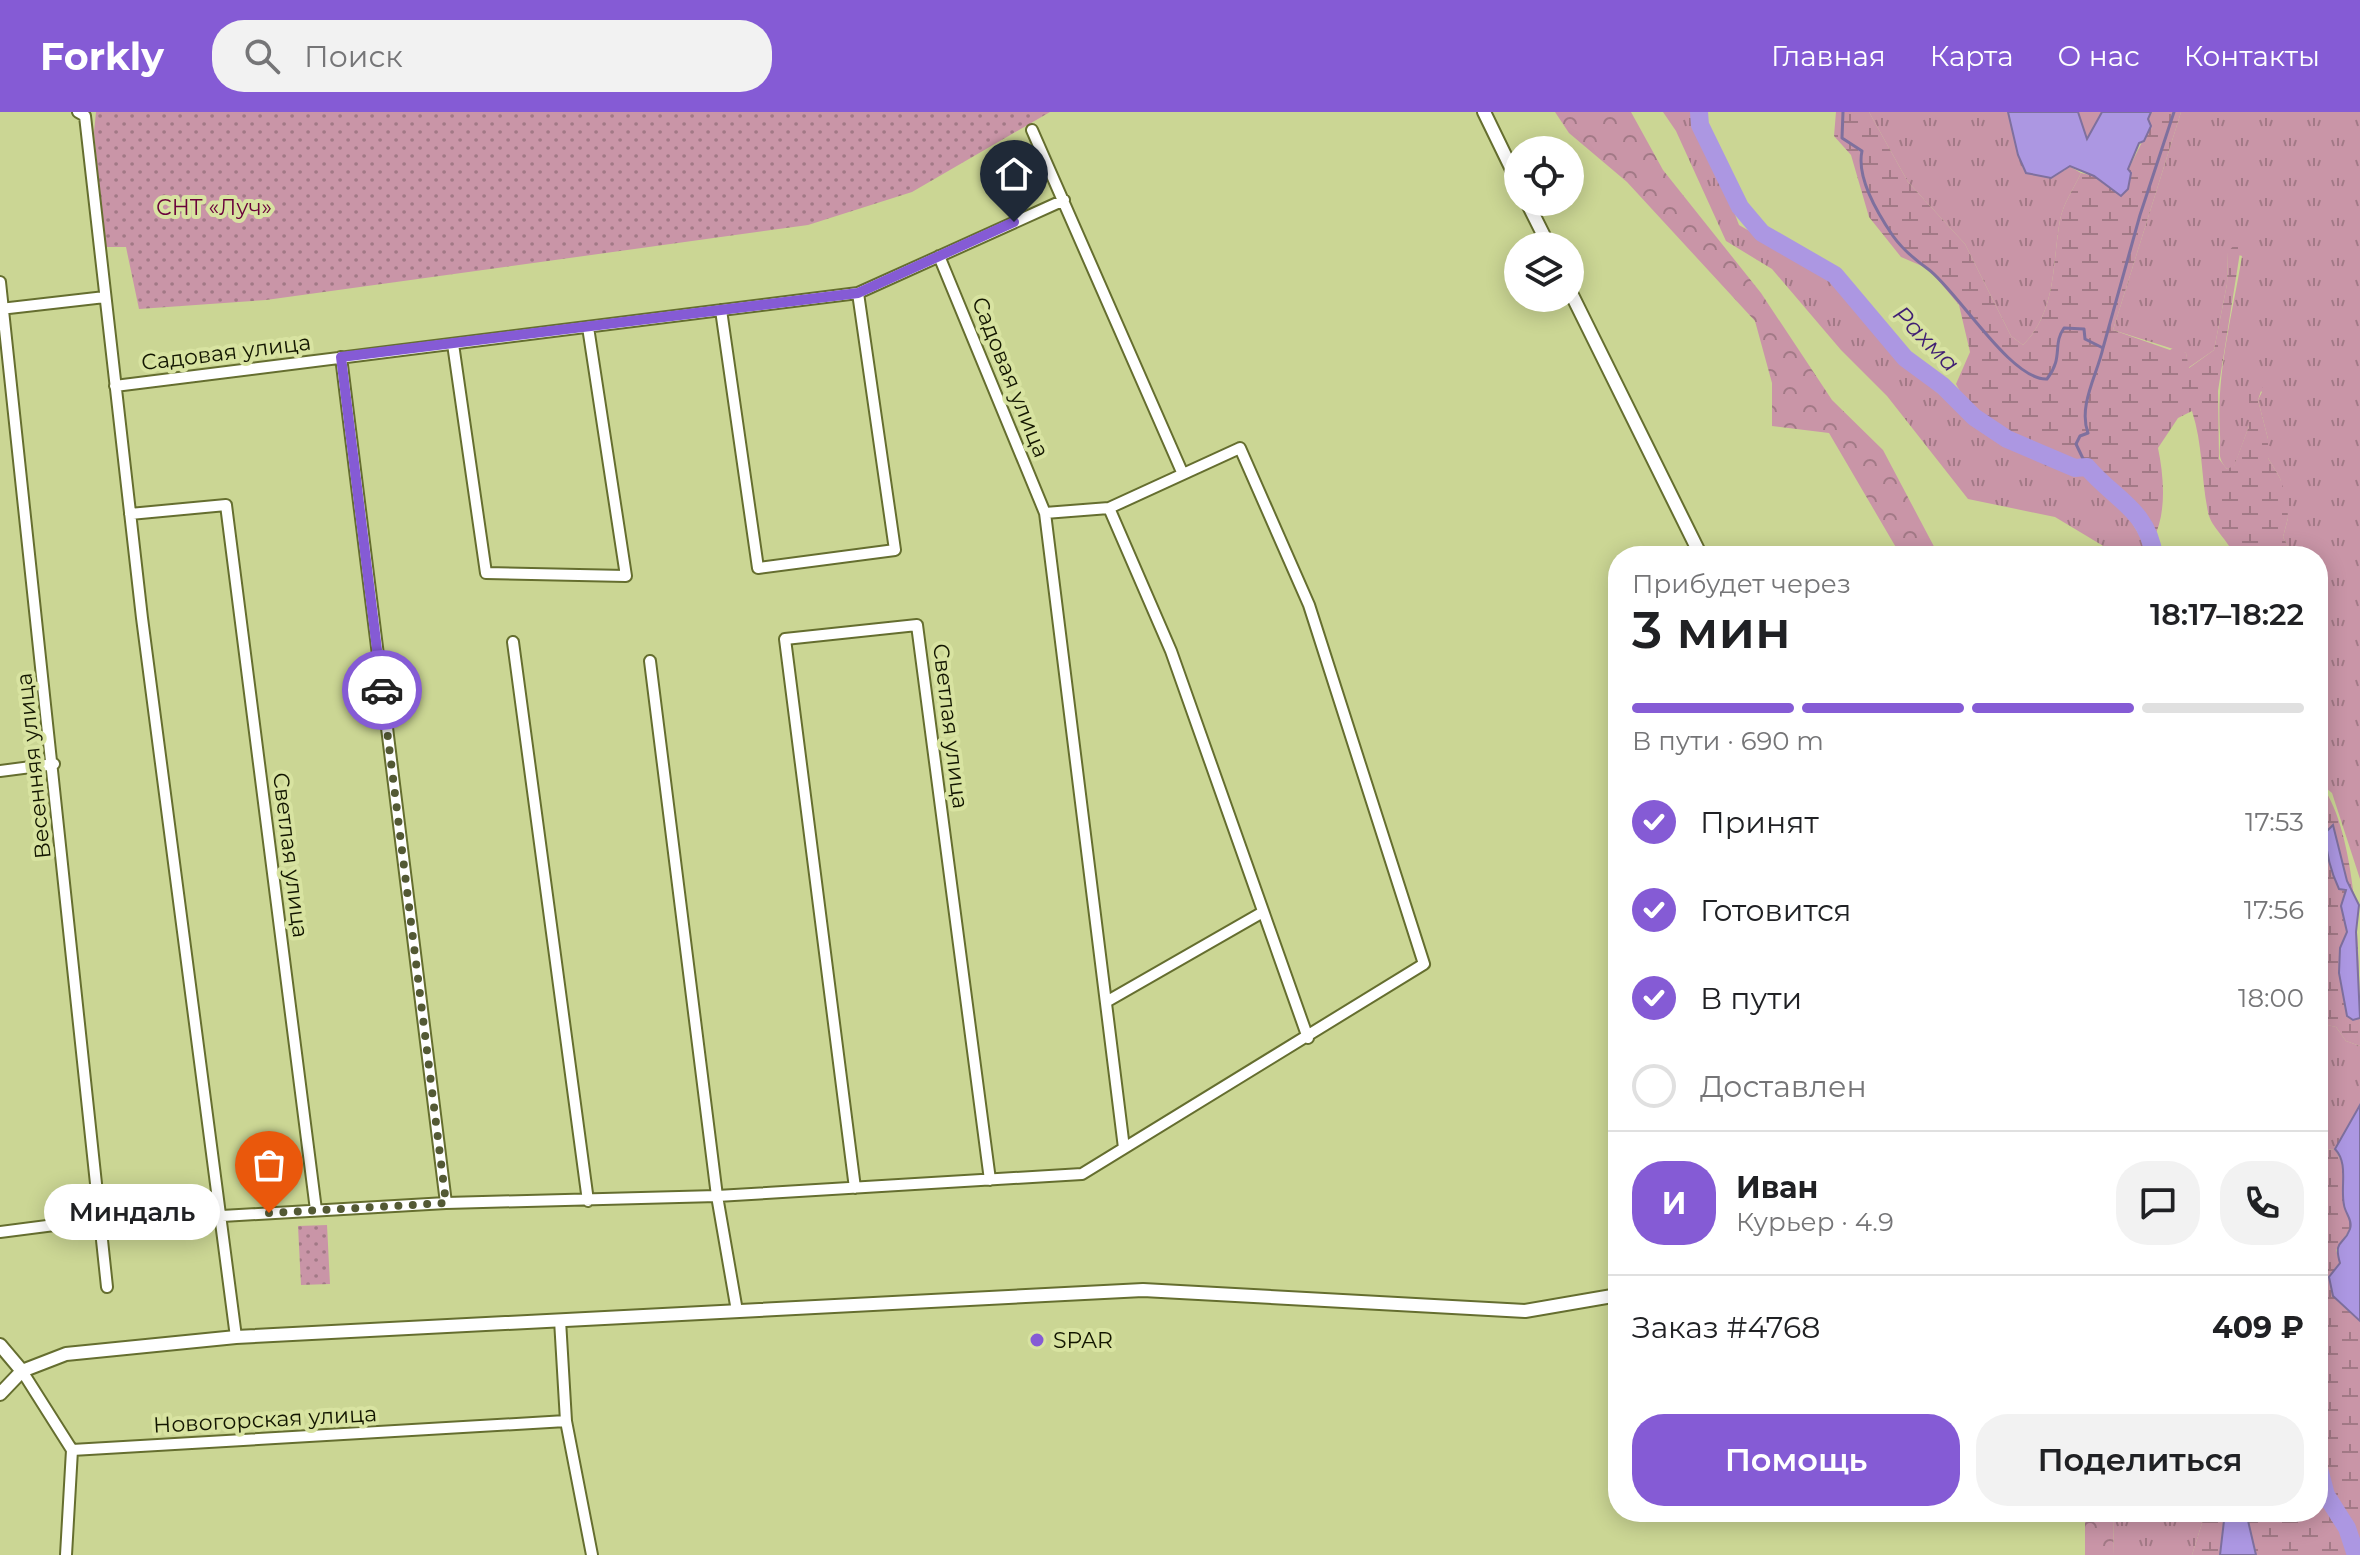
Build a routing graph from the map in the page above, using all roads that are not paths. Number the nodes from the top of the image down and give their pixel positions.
1 (78, 112) edge
2 (1484, 112) edge
3 (1032, 130) dead end
4 (1504, 153) edge
5 (1064, 200) junction
6 (939, 256) junction
7 (0, 282) edge
8 (858, 293) junction
9 (105, 297) junction
10 (2, 308) edge
11 (721, 310) junction
12 (1580, 312) edge
13 (588, 327) junction
14 (453, 344) junction
15 (341, 357) junction
16 (115, 386) junction
17 (1182, 472) junction
18 (1109, 508) junction
19 (1045, 513) junction
20 (130, 514) junction
21 (1696, 546) edge
22 (513, 642) dead end
23 (650, 661) dead end
24 (54, 764) junction
25 (0, 771) edge
26 (1263, 912) junction
27 (1106, 1002) junction
28 (1308, 1038) junction
29 (1124, 1148) junction
30 (990, 1180) junction
31 (855, 1188) junction
32 (717, 1196) junction
33 (588, 1201) junction
34 (446, 1203) junction
35 (316, 1210) junction
36 (222, 1216) junction
37 (101, 1219) junction
38 (0, 1232) edge
39 (107, 1287) dead end
40 (1608, 1297) edge
41 (737, 1311) junction
42 (560, 1320) junction
43 (236, 1337) junction
44 (0, 1345) edge
45 (22, 1371) junction
46 (0, 1394) edge
47 (566, 1421) junction
48 (72, 1450) junction
49 (66, 1555) edge
50 (592, 1555) edge

1 - 9 street
2 - 4 street
3 - 5 street
5 - 6 street, Садовая улица
5 - 17 street
6 - 8 street, Садовая улица
6 - 19 street, Садовая улица
7 - 10 street, Весенняя улица
8 - 11 street, Садовая улица
8 - 11 street
9 - 10 street
9 - 16 street
10 - 24 street, Весенняя улица
11 - 13 street, Садовая улица
12 - 21 street
13 - 14 street, Садовая улица
13 - 14 street
14 - 15 street, Садовая улица
15 - 16 street, Садовая улица
15 - 34 street, Садовая улица
16 - 20 street
17 - 18 street
17 - 28 street
18 - 19 street
18 - 26 street
19 - 27 street
20 - 35 street, Светлая улица
20 - 36 street
22 - 33 street
23 - 32 street
24 - 25 street
24 - 37 street, Весенняя улица
26 - 27 street
26 - 28 street
27 - 29 street
28 - 29 street
29 - 30 street
30 - 31 street
30 - 31 street, Светлая улица
31 - 32 street
32 - 33 street
32 - 41 street
33 - 34 street
34 - 35 street
35 - 36 street
36 - 43 street
37 - 38 street
37 - 39 street, Весенняя улица
40 - 41 street
41 - 42 street
42 - 43 street
42 - 47 street
43 - 45 street
44 - 45 street
45 - 46 street
45 - 48 street
47 - 48 street, Новогорская улица
47 - 50 street
48 - 49 street

